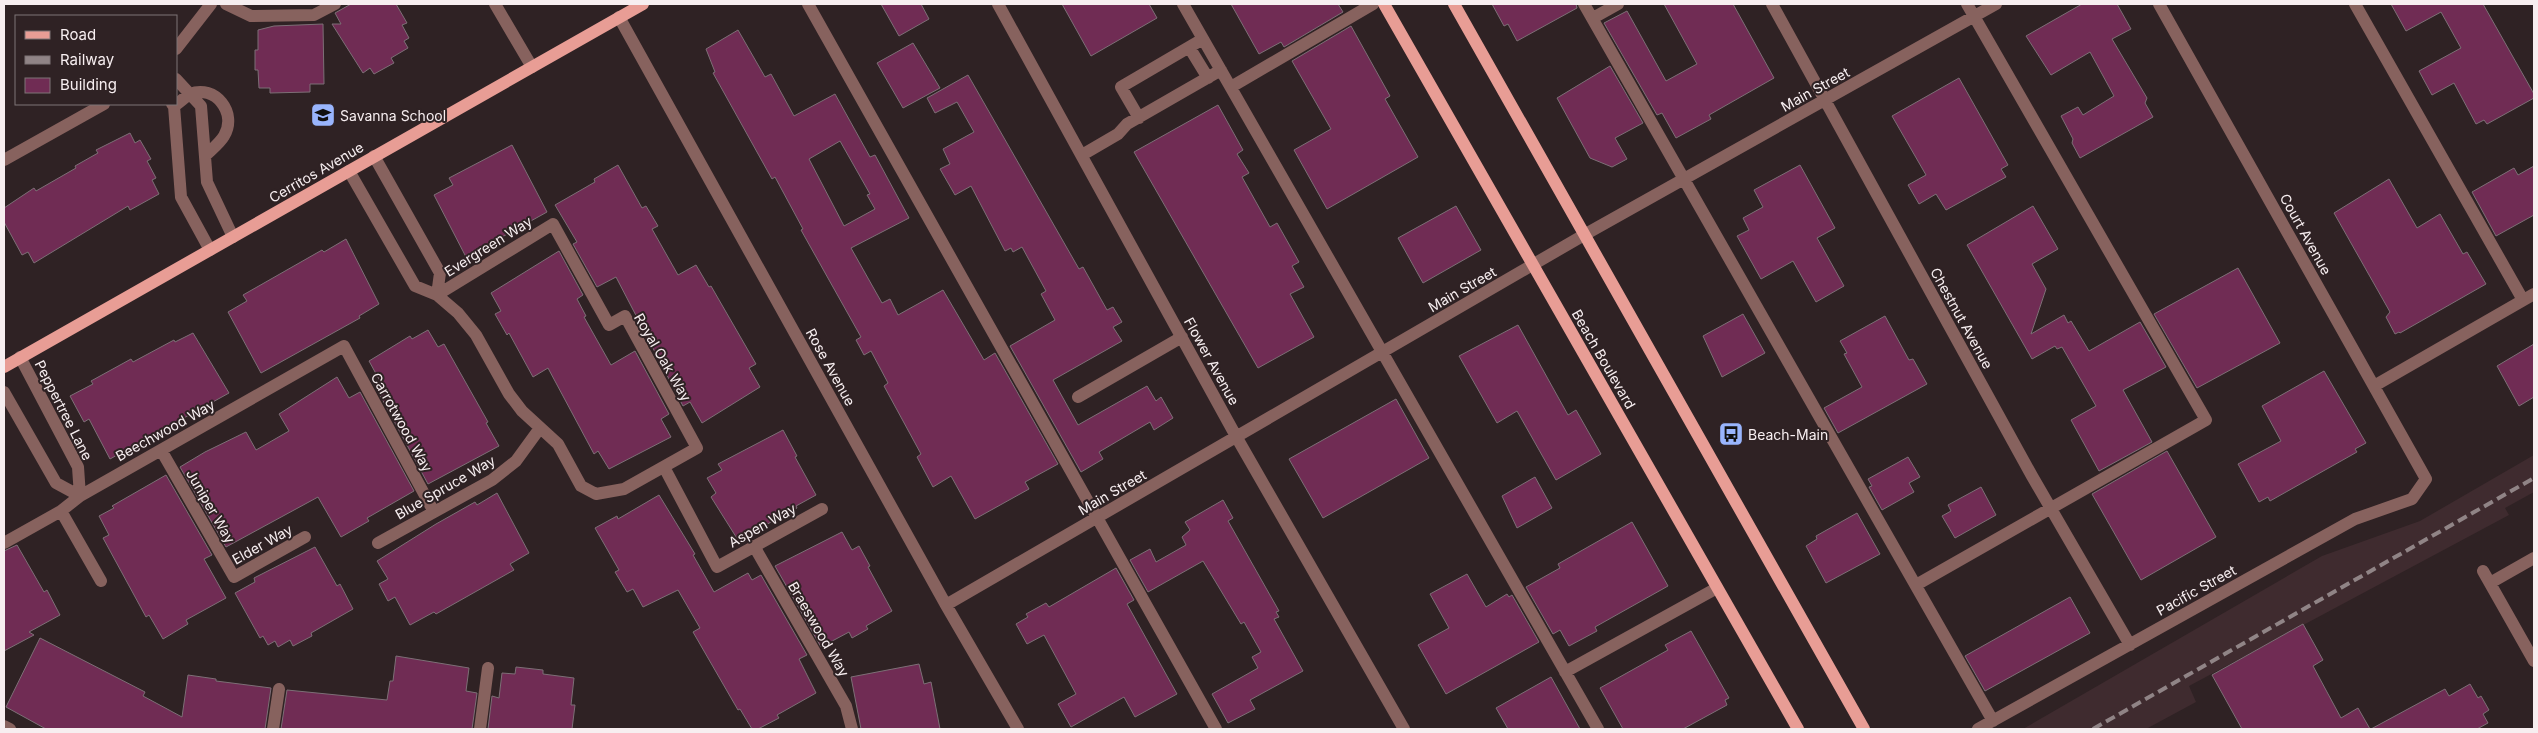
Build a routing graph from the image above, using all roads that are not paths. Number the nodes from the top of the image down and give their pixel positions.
1 (211, 4) edge
2 (226, 4) edge
3 (335, 4) edge
4 (495, 4) edge
5 (643, 4) edge
6 (808, 4) edge
7 (998, 4) edge
8 (1183, 4) edge
9 (1373, 4) edge
10 (1384, 4) edge
11 (1454, 4) edge
12 (1584, 4) edge
13 (1618, 4) edge
14 (1772, 4) edge
15 (1967, 4) edge
16 (1996, 4) edge
17 (2159, 4) edge
18 (2355, 4) edge
19 (1974, 16) junction
20 (619, 17) junction
21 (1593, 18) junction
22 (1203, 39) junction
23 (178, 45) edge
24 (1189, 47) junction
25 (532, 66) junction
26 (1221, 70) junction
27 (1208, 78) junction
28 (178, 81) edge
29 (1231, 87) junction
30 (191, 94) junction
31 (1825, 101) junction
32 (178, 102) edge
33 (102, 105) edge
34 (173, 105) edge
35 (1139, 118) junction
36 (1082, 155) junction
37 (205, 156) junction
38 (374, 156) junction
39 (4, 160) edge
40 (349, 171) junction
41 (1686, 179) junction
42 (553, 224) joint
43 (1584, 235) junction
44 (233, 237) junction
45 (210, 250) junction
46 (1534, 265) junction
47 (437, 295) junction
48 (2529, 297) edge
49 (1182, 337) junction
50 (344, 346) joint
51 (1382, 352) junction
52 (20, 357) junction
53 (4, 367) edge
54 (2374, 386) junction
55 (4, 392) edge
56 (1078, 397) dead end
57 (540, 428) junction
58 (1237, 438) junction
59 (161, 450) junction
60 (664, 467) junction
61 (2426, 479) joint
62 (80, 496) junction
63 (2051, 508) junction
64 (822, 509) dead end
65 (61, 511) junction
66 (434, 512) junction
67 (1098, 518) junction
68 (305, 537) dead end
69 (4, 543) edge
70 (378, 543) dead end
71 (754, 546) junction
72 (2534, 558) edge
73 (2483, 571) dead end
74 (234, 577) joint
75 (100, 581) dead end
76 (2490, 583) junction
77 (1916, 585) junction
78 (1717, 588) junction
79 (946, 605) junction
80 (2130, 645) junction
81 (2534, 661) edge
82 (488, 668) dead end
83 (1565, 672) junction
84 (279, 689) dead end
85 (1993, 721) junction
86 (4, 726) edge
87 (10, 729) edge
88 (273, 729) edge
89 (480, 729) edge
90 (852, 729) edge
91 (1018, 729) edge
92 (1216, 729) edge
93 (1404, 729) edge
94 (1598, 729) edge
95 (1798, 729) edge
96 (1864, 729) edge
97 (1978, 729) edge

1 - 23 street
2 - 3 street
4 - 25 street
5 - 20 main road, Cerritos Avenue
6 - 67 street
7 - 36 street, Flower Avenue
8 - 22 street
9 - 29 street
10 - 46 main road, Beach Boulevard
11 - 43 main road
12 - 21 street
13 - 21 street
14 - 31 street, Chestnut Avenue
15 - 19 street
16 - 19 street, Main Street
17 - 54 street, Court Avenue
18 - 48 street
19 - 31 street, Main Street
19 - 63 street
20 - 25 main road, Cerritos Avenue
20 - 79 street, Rose Avenue
21 - 41 street
22 - 24 street
22 - 26 street
24 - 27 street
24 - 35 street
25 - 38 main road, Cerritos Avenue
26 - 27 street
26 - 29 street
27 - 35 street
28 - 30 street
29 - 51 street
30 - 32 street
30 - 37 street
30 - 37 street
31 - 41 street, Main Street
31 - 63 street, Chestnut Avenue
33 - 39 street
34 - 45 street
35 - 36 street
36 - 49 street, Flower Avenue
37 - 44 street
38 - 40 main road, Cerritos Avenue
38 - 47 street
40 - 44 main road, Cerritos Avenue
40 - 47 street
41 - 43 street, Main Street
41 - 77 street
42 - 47 street, Evergreen Way
42 - 60 street, Royal Oak Way
43 - 46 street, Main Street
43 - 96 main road
44 - 45 main road, Cerritos Avenue
45 - 52 main road, Cerritos Avenue
46 - 51 street, Main Street
46 - 78 main road, Beach Boulevard
47 - 57 street
48 - 54 street
49 - 56 street
49 - 58 street, Flower Avenue
50 - 59 street, Beechwood Way
50 - 66 street, Carrotwood Way
51 - 58 street, Main Street
51 - 83 street
52 - 53 main road, Cerritos Avenue
52 - 62 street, Peppertree Lane
54 - 61 street, Court Avenue
55 - 62 street
57 - 60 street
57 - 66 street, Blue Spruce Way
58 - 67 street, Main Street
58 - 93 street, Flower Avenue
59 - 62 street, Beechwood Way
59 - 74 street, Juniper Way
60 - 71 street, Aspen Way
61 - 80 street, Pacific Street
62 - 65 street, Beechwood Way
63 - 77 street
63 - 80 street, Chestnut Avenue
64 - 71 street, Aspen Way
65 - 69 street, Beechwood Way
65 - 75 street
66 - 70 street, Blue Spruce Way
67 - 79 street, Main Street
67 - 92 street
68 - 74 street, Elder Way
71 - 90 street, Braeswood Way
72 - 76 street
73 - 76 street
76 - 81 street
77 - 85 street
78 - 83 street
78 - 95 main road, Beach Boulevard
79 - 91 street, Rose Avenue
80 - 85 street, Pacific Street
82 - 89 street
83 - 94 street
84 - 88 street
85 - 97 street, Pacific Street
86 - 87 street

